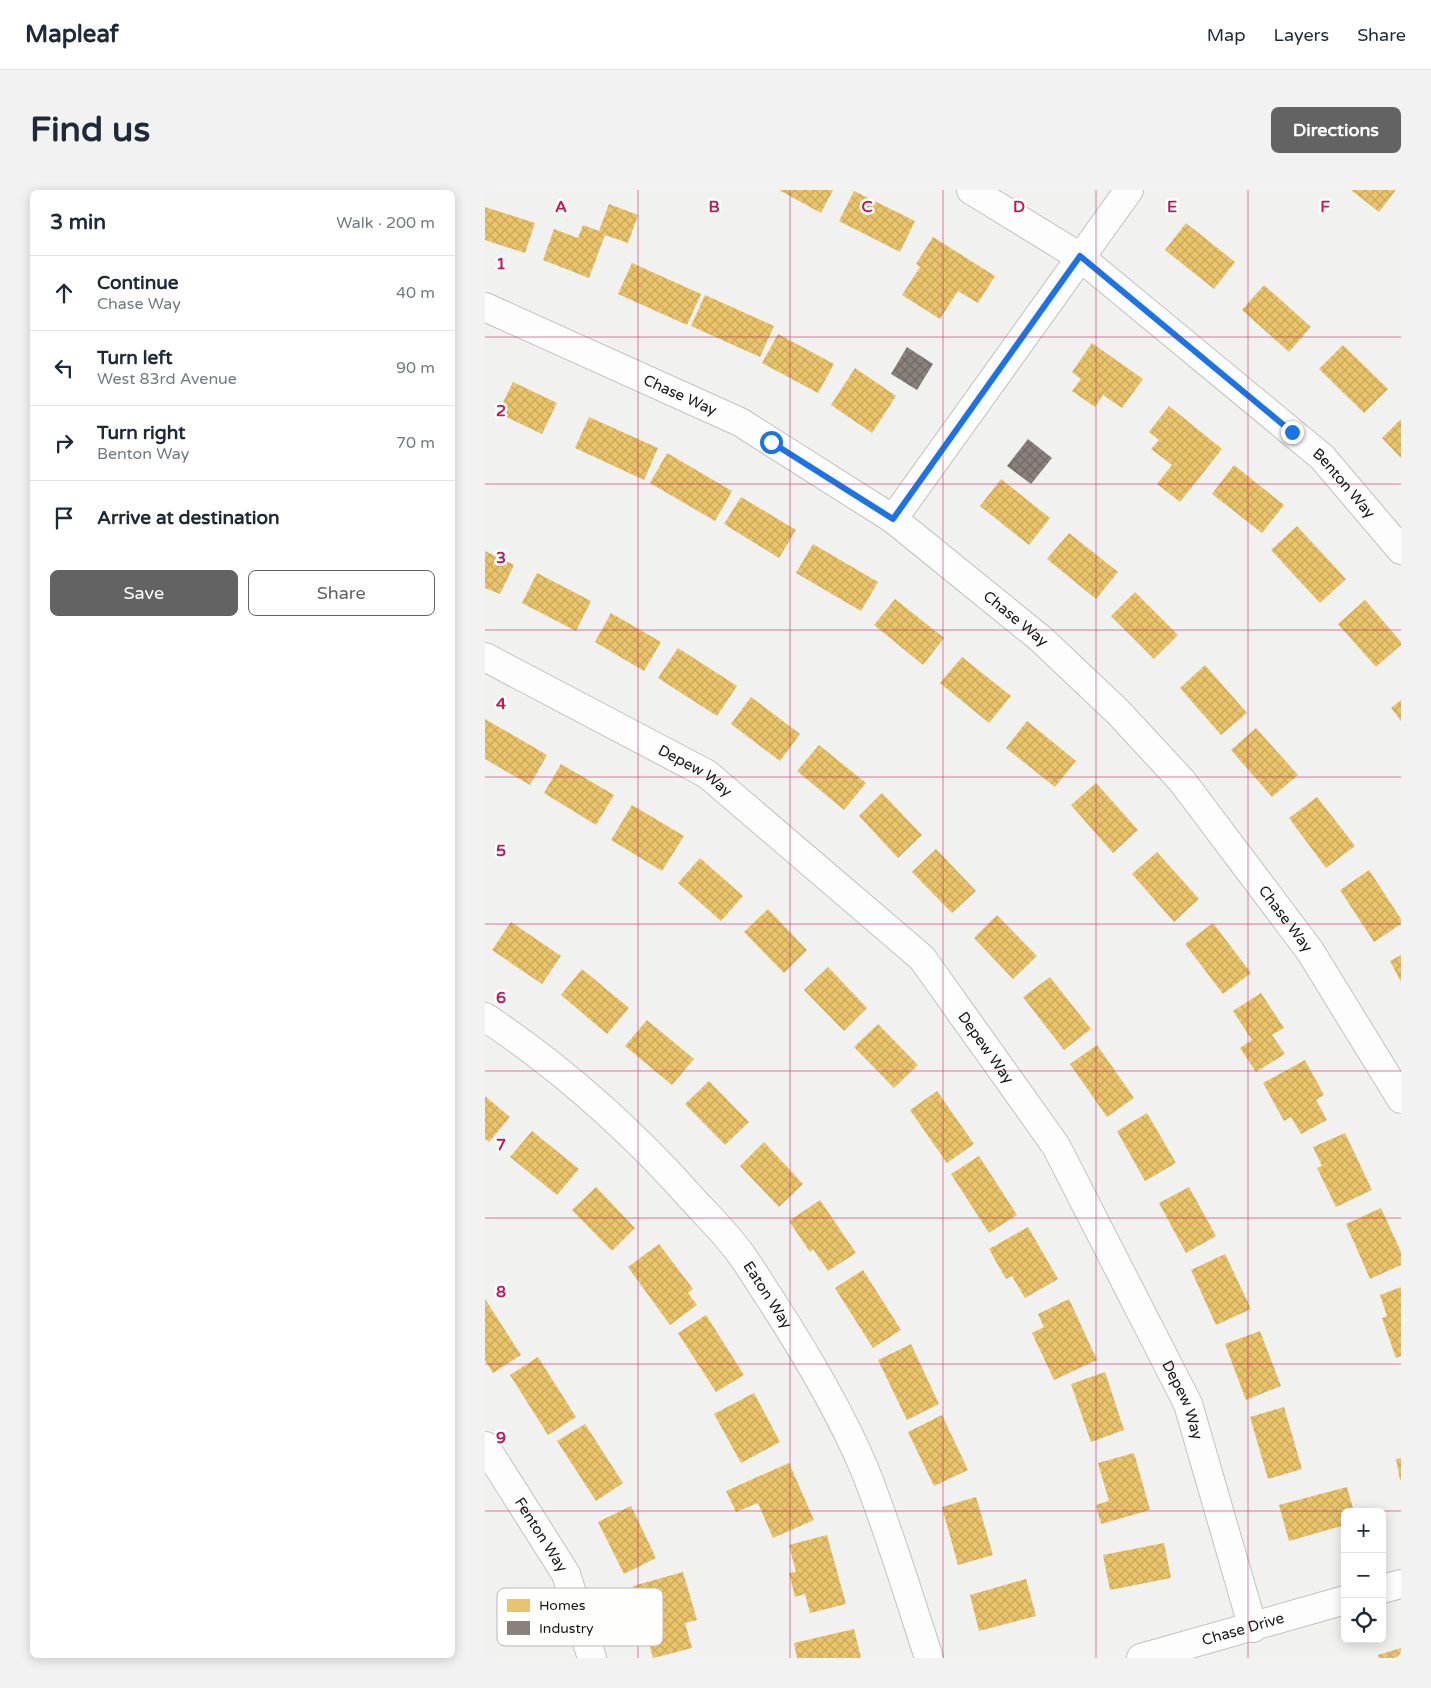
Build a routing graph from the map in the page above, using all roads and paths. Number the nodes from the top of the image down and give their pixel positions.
1 (971, 190) edge
2 (1129, 190) edge
3 (1080, 256) junction
4 (485, 307) edge
5 (893, 519) junction
6 (1401, 550) edge
7 (485, 657) edge
8 (485, 1017) edge
9 (1401, 1099) edge
10 (485, 1446) edge
11 (1401, 1584) edge
12 (570, 1588) edge
13 (1386, 1588) edge
14 (1341, 1601) edge
15 (1253, 1628) junction
16 (588, 1646) edge
17 (592, 1658) edge
18 (929, 1658) edge
19 (1141, 1658) edge

1 - 3 street, Benton Way
2 - 3 street
3 - 5 street
3 - 6 street, Benton Way
4 - 5 street, Chase Way
5 - 9 street, Chase Way
7 - 15 street, Depew Way
8 - 18 street, Eaton Way
10 - 12 street, Fenton Way
11 - 13 street
14 - 15 street, Chase Drive
15 - 19 street, Chase Drive
16 - 17 street, Fenton Way

